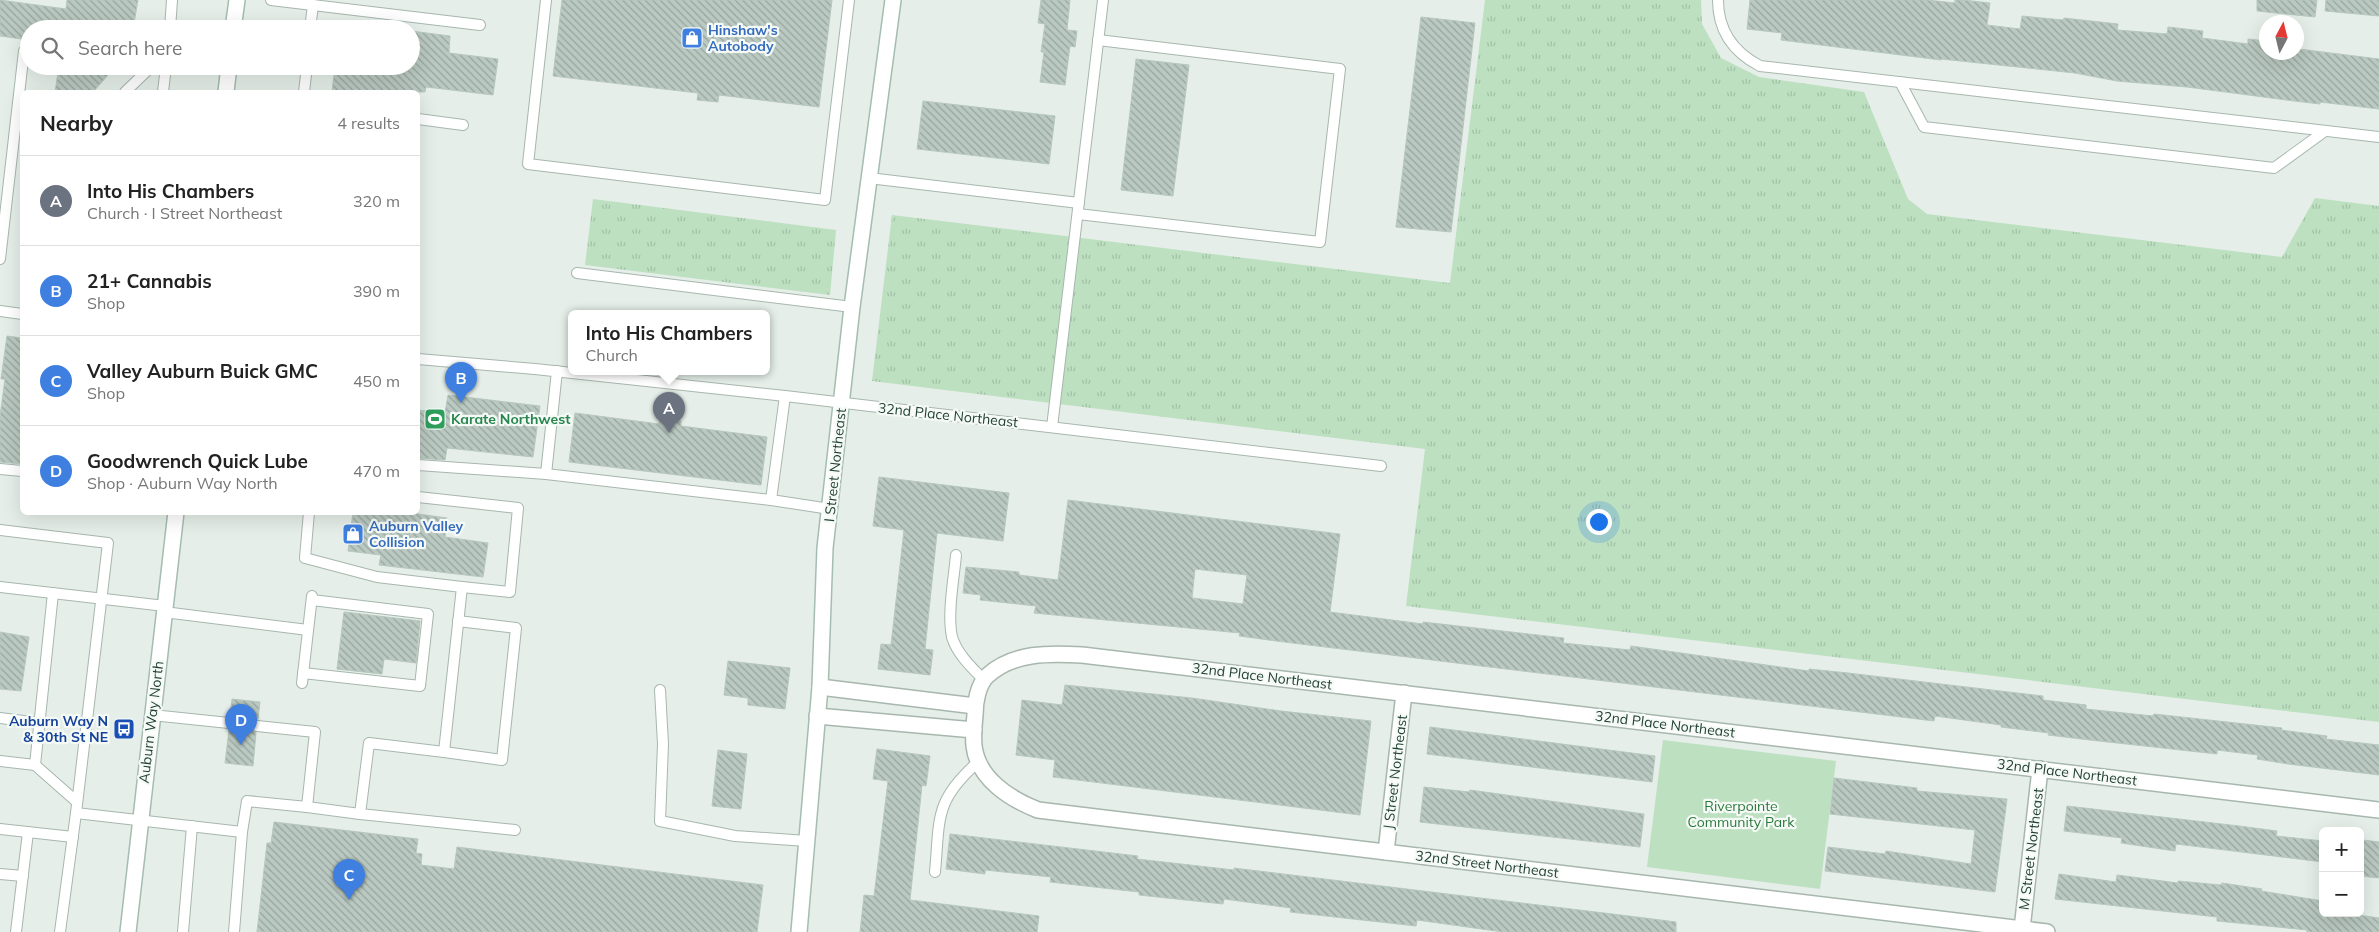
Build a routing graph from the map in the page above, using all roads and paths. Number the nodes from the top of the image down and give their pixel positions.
1 (172, 0) edge
2 (236, 0) edge
3 (271, 0) edge
4 (546, 0) edge
5 (849, 0) edge
6 (893, 0) edge
7 (1103, 0) edge
8 (1718, 0) edge
9 (312, 5) junction
10 (171, 20) edge
11 (234, 20) edge
12 (311, 20) edge
13 (480, 25) dead end
14 (1098, 40) junction
15 (22, 75) edge
16 (143, 75) edge
17 (165, 75) edge
18 (228, 75) edge
19 (305, 75) edge
20 (1900, 82) junction
21 (21, 90) edge
22 (127, 90) edge
23 (163, 90) edge
24 (226, 90) edge
25 (304, 90) edge
26 (20, 111) edge
27 (420, 119) edge
28 (463, 125) dead end
29 (2325, 131) junction
30 (2379, 137) edge
31 (869, 178) junction
32 (1079, 203) junction
33 (1078, 214) junction
34 (0, 259) edge
35 (577, 273) dead end
36 (852, 307) junction
37 (0, 312) edge
38 (20, 314) edge
39 (420, 359) edge
40 (557, 371) junction
41 (568, 372) edge
42 (593, 375) edge
43 (785, 396) junction
44 (842, 403) junction
45 (1052, 427) junction
46 (420, 465) edge
47 (1382, 466) dead end
48 (0, 469) edge
49 (20, 471) edge
50 (546, 474) junction
51 (420, 497) edge
52 (771, 500) junction
53 (830, 508) junction
54 (176, 515) edge
55 (309, 515) edge
56 (0, 530) edge
57 (956, 555) dead end
58 (0, 587) edge
59 (462, 587) junction
60 (53, 593) junction
61 (101, 598) junction
62 (165, 609) junction
63 (458, 621) junction
64 (308, 630) junction
65 (984, 680) junction
66 (820, 687) junction
67 (660, 690) dead end
68 (1404, 693) junction
69 (975, 706) junction
70 (152, 715) junction
71 (817, 716) junction
72 (0, 718) edge
73 (39, 723) junction
74 (229, 723) dead end
75 (257, 726) dead end
76 (974, 730) junction
77 (444, 752) junction
78 (0, 761) edge
79 (978, 761) junction
80 (35, 765) junction
81 (2040, 769) junction
82 (307, 807) junction
83 (77, 808) junction
84 (2379, 810) edge
85 (360, 814) junction
86 (140, 820) junction
87 (192, 826) junction
88 (0, 829) edge
89 (515, 830) dead end
90 (28, 832) junction
91 (242, 832) junction
92 (73, 837) junction
93 (807, 841) junction
94 (1386, 852) junction
95 (935, 872) dead end
96 (0, 874) edge
97 (23, 876) junction
98 (2022, 929) junction
99 (16, 932) edge
100 (60, 932) edge
101 (128, 932) edge
102 (183, 932) edge
103 (234, 932) edge
104 (799, 932) edge
105 (2046, 932) edge

1 - 10 lane
2 - 11 street
3 - 9 lane
4 - 5 lane
6 - 31 street, I Street Northeast
7 - 14 lane
8 - 20 lane
9 - 12 lane
9 - 13 lane
14 - 32 lane
14 - 33 lane
15 - 21 lane
16 - 22 lane
17 - 23 lane
18 - 24 street
19 - 25 lane
20 - 29 lane
20 - 29 lane
26 - 34 lane
27 - 28 lane
29 - 30 lane
31 - 32 lane
31 - 36 street, I Street Northeast
32 - 33 lane
33 - 45 lane
35 - 36 lane
36 - 44 street, I Street Northeast
37 - 38 lane
39 - 40 lane, 32nd Place Northeast
40 - 41 lane, 32nd Place Northeast
40 - 50 lane
42 - 43 lane, 32nd Place Northeast
43 - 44 lane, 32nd Place Northeast
43 - 52 lane
44 - 45 lane, 32nd Place Northeast
44 - 53 street, I Street Northeast
45 - 47 lane, 32nd Place Northeast
46 - 50 lane
48 - 49 lane
50 - 52 lane
51 - 59 lane
52 - 53 lane
53 - 66 street, I Street Northeast
54 - 62 street, Auburn Way North
55 - 59 lane
56 - 61 lane
57 - 65 lane
58 - 60 lane
59 - 63 lane
60 - 61 lane
60 - 73 lane
61 - 62 lane
61 - 83 lane
62 - 64 lane
62 - 70 street, Auburn Way North
63 - 77 lane
63 - 77 lane
64 - 64 lane
65 - 68 street, 32nd Place Northeast
65 - 69 street
66 - 69 street
66 - 71 street, I Street Northeast
67 - 93 lane
68 - 81 street, 32nd Place Northeast
68 - 94 street, J Street Northeast
69 - 76 street, 32nd Street Northeast
70 - 74 lane
70 - 86 street, Auburn Way North
71 - 76 street
71 - 93 street, I Street Northeast
72 - 73 lane
73 - 80 lane
75 - 82 lane
76 - 79 street, 32nd Street Northeast
77 - 85 lane
78 - 80 lane
79 - 94 street, 32nd Street Northeast
79 - 95 lane
80 - 83 lane
81 - 84 street, 32nd Place Northeast
81 - 98 street, M Street Northeast
82 - 85 lane
82 - 91 lane
83 - 86 lane
83 - 92 lane
85 - 89 lane
86 - 87 lane
86 - 101 street, Auburn Way North
87 - 91 lane
87 - 102 lane
88 - 90 lane
90 - 92 lane
90 - 97 lane
91 - 103 lane
92 - 100 lane
93 - 104 street, I Street Northeast
94 - 98 street, 32nd Street Northeast
96 - 97 lane
97 - 99 lane
98 - 105 street, 32nd Street Northeast

